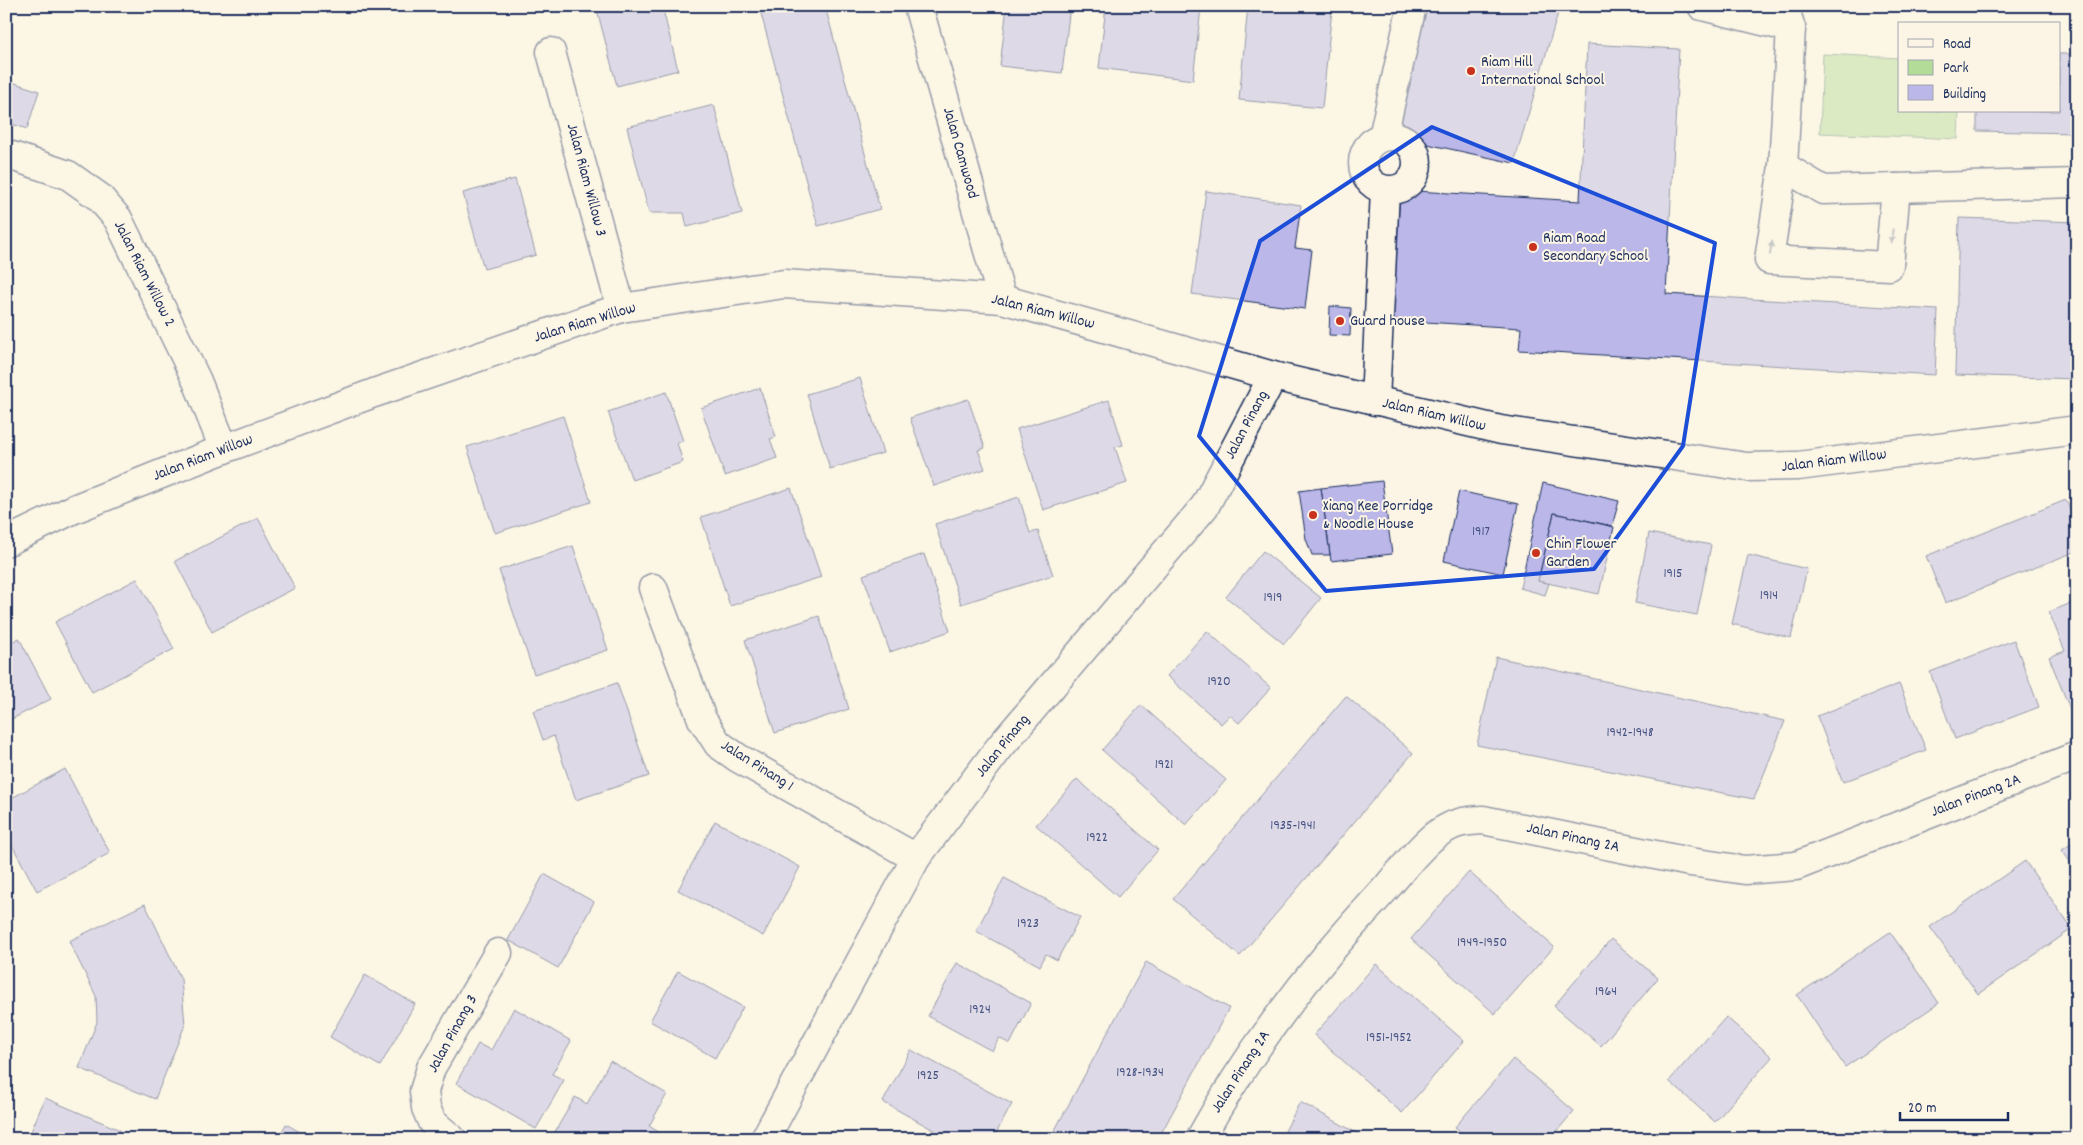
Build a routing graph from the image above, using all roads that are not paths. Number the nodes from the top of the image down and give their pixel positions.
1 (918, 6) edge
2 (1412, 6) edge
3 (1702, 6) edge
4 (1788, 17) edge
5 (552, 52) dead end
6 (1383, 137) junction
7 (6, 154) edge
8 (1783, 166) junction
9 (2077, 183) edge
10 (1896, 188) junction
11 (1385, 190) junction
12 (1002, 299) junction
13 (621, 308) junction
14 (1273, 376) junction
15 (1375, 401) junction
16 (2077, 430) edge
17 (224, 449) junction
18 (6, 542) edge
19 (653, 588) dead end
20 (2077, 756) edge
21 (916, 858) junction
22 (498, 953) dead end
23 (452, 1139) edge
24 (765, 1139) edge
25 (1200, 1139) edge

1 - 12 street, Jalan Camwood
2 - 6 street
3 - 4 street
4 - 8 street
5 - 13 street, Jalan Riam Willow 3
6 - 11 street
6 - 11 street
7 - 17 street, Jalan Riam Willow 2
8 - 10 street
10 -> 8 street
9 - 10 street
11 - 15 street
12 - 13 street, Jalan Riam Willow
12 - 14 street, Jalan Riam Willow
13 - 17 street, Jalan Riam Willow
14 - 15 street, Jalan Riam Willow
14 - 21 street, Jalan Pinang
15 - 16 street, Jalan Riam Willow
17 - 18 street, Jalan Riam Willow
19 - 21 street, Jalan Pinang 1
20 - 25 street, Jalan Pinang 2A
21 - 24 street, Jalan Pinang
22 - 23 street, Jalan Pinang 3

